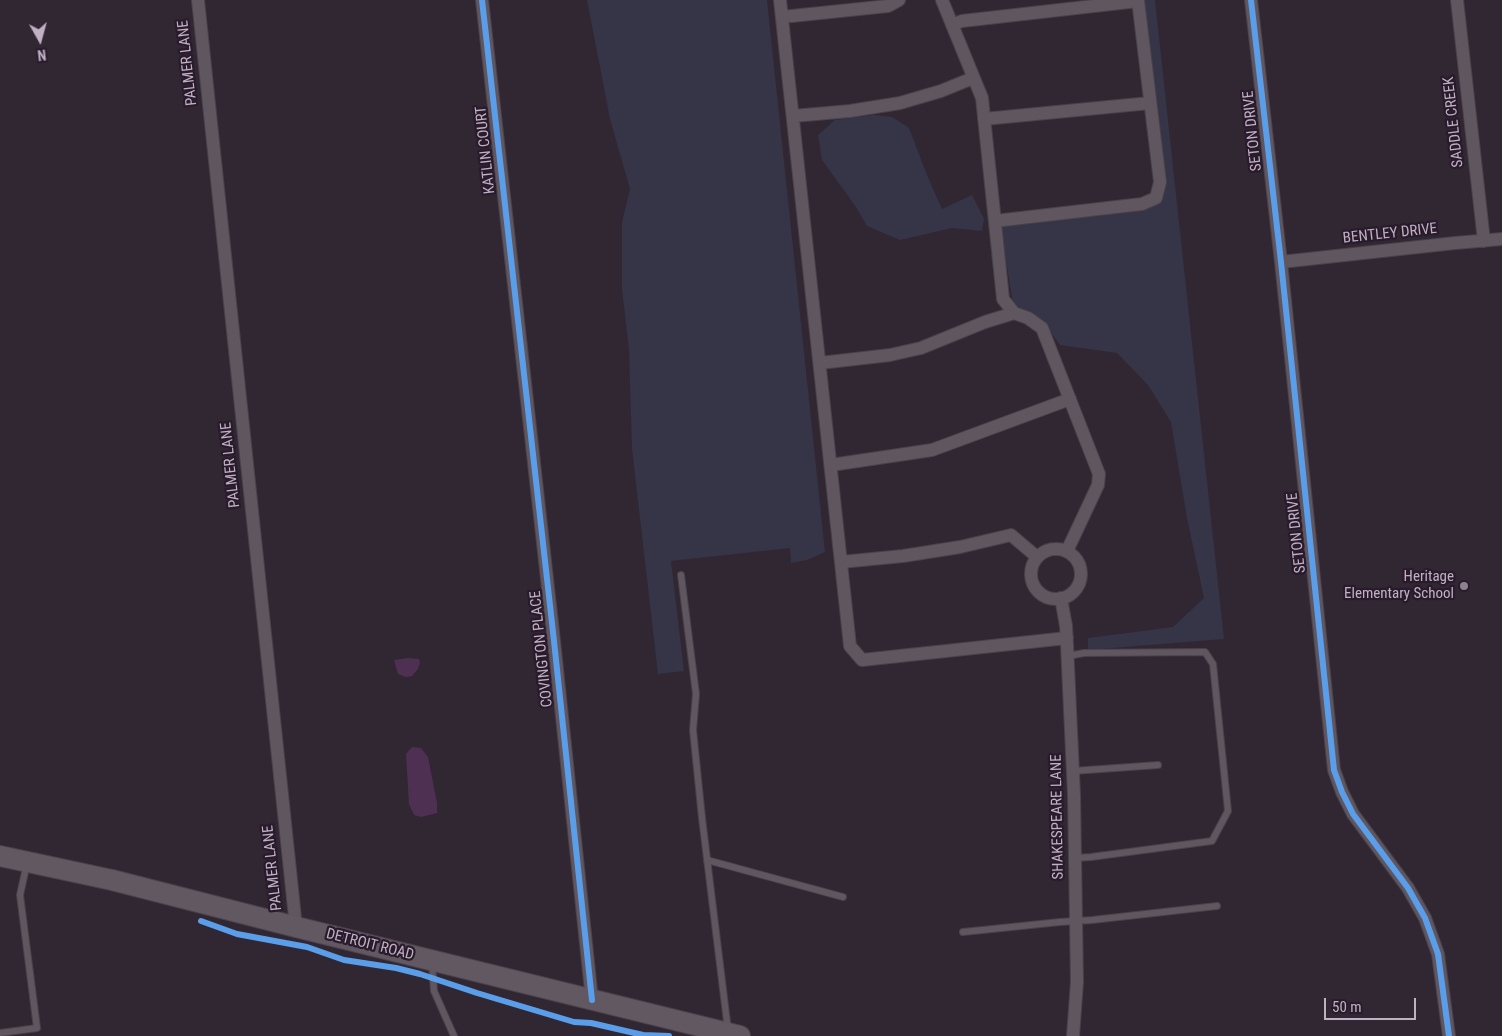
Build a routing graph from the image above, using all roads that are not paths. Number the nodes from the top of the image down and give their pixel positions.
1 (198, 0) edge
2 (482, 0) edge
3 (780, 0) edge
4 (899, 0) edge
5 (942, 0) edge
6 (1138, 0) edge
7 (1251, 0) edge
8 (1457, 0) edge
9 (782, 17) junction
10 (952, 25) junction
11 (974, 78) junction
12 (1150, 103) junction
13 (793, 116) junction
14 (984, 119) junction
15 (995, 221) junction
16 (1484, 240) junction
17 (1502, 240) edge
18 (1281, 262) junction
19 (515, 297) joint
20 (1014, 313) junction
21 (820, 363) junction
22 (1070, 399) junction
23 (831, 465) junction
24 (1067, 551) junction
25 (1037, 557) junction
26 (841, 562) junction
27 (681, 575) dead end
28 (1061, 598) junction
29 (1067, 638) junction
30 (1068, 656) junction
31 (1158, 765) dead end
32 (1073, 770) junction
33 (0, 856) edge
34 (1075, 858) junction
35 (707, 860) junction
36 (27, 862) junction
37 (843, 897) dead end
38 (1217, 906) dead end
39 (1076, 921) junction
40 (296, 927) junction
41 (963, 932) dead end
42 (432, 960) junction
43 (592, 1000) junction
44 (0, 1033) edge
45 (734, 1035) edge
46 (454, 1036) edge
47 (1073, 1036) edge
48 (1449, 1036) edge

1 - 40 street, PALMER LANE
2 - 19 street, KATLIN COURT
3 - 9 street
4 - 9 street
5 - 10 street
6 - 10 street
6 - 12 street
7 - 18 street, SETON DRIVE
8 - 16 street, SADDLE CREEK
9 - 13 street
10 - 11 street
11 - 13 street
11 - 14 street
12 - 14 street
12 - 15 street
13 - 21 street
14 - 15 street
15 - 20 street
16 - 17 street, BENTLEY DRIVE
16 - 18 street, BENTLEY DRIVE
18 - 48 street, SETON DRIVE
19 - 43 street, COVINGTON PLACE
20 - 21 street
20 - 22 street
21 - 23 street
22 - 23 street
22 - 24 street
23 - 26 street
24 - 25 street
24 - 28 street
25 - 26 street
25 - 28 street
26 - 29 street
27 - 35 lane
28 - 29 street, SHAKESPEARE LANE
29 - 30 street, SHAKESPEARE LANE
30 - 32 street, SHAKESPEARE LANE
30 - 34 lane
31 - 32 lane
32 - 34 street, SHAKESPEARE LANE
33 - 36 main road, DETROIT ROAD
34 - 39 street, SHAKESPEARE LANE
35 - 37 lane
35 - 45 lane
36 - 40 main road, DETROIT ROAD
36 - 44 lane
38 - 39 lane
39 - 41 lane
39 - 47 street, SHAKESPEARE LANE
40 - 42 main road, DETROIT ROAD
42 - 43 main road, DETROIT ROAD
42 - 46 lane
43 - 45 main road, DETROIT ROAD

